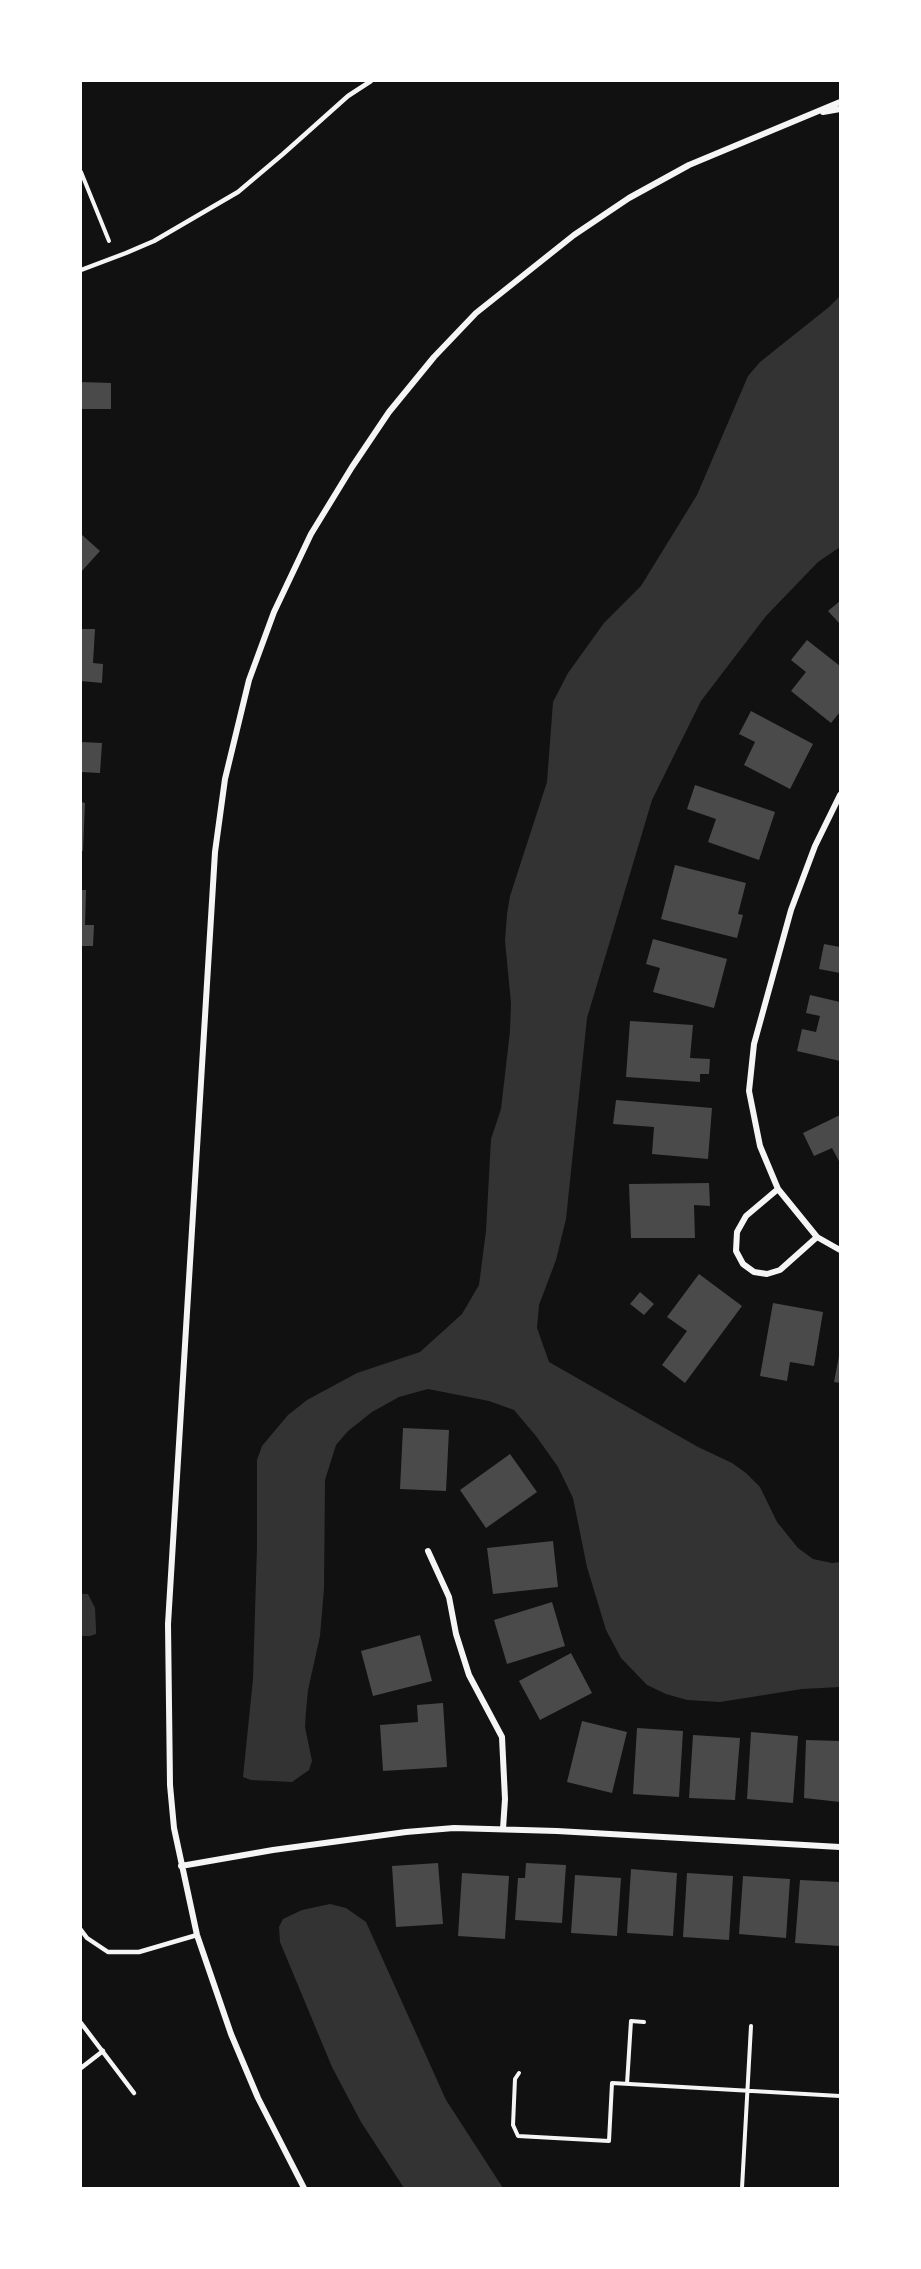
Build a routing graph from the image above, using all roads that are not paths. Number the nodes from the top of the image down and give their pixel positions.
1 (371, 81) edge
2 (840, 102) edge
3 (840, 109) edge
4 (816, 112) junction
5 (81, 270) edge
6 (840, 795) edge
7 (778, 1189) junction
8 (817, 1237) junction
9 (840, 1250) edge
10 (428, 1551) dead end
11 (503, 1829) junction
12 (840, 1847) edge
13 (181, 1866) junction
14 (81, 1930) edge
15 (197, 1935) junction
16 (81, 2023) edge
17 (103, 2051) junction
18 (81, 2068) edge
19 (134, 2093) dead end
20 (304, 2188) edge

1 - 5 lane
2 - 4 street
3 - 4 street
4 - 13 street
6 - 7 street
7 - 8 street
7 - 8 street
8 - 9 street
10 - 11 street
11 - 12 street
11 - 13 street
13 - 15 street
14 - 15 lane
15 - 20 street
16 - 17 lane
17 - 18 lane
17 - 19 lane

